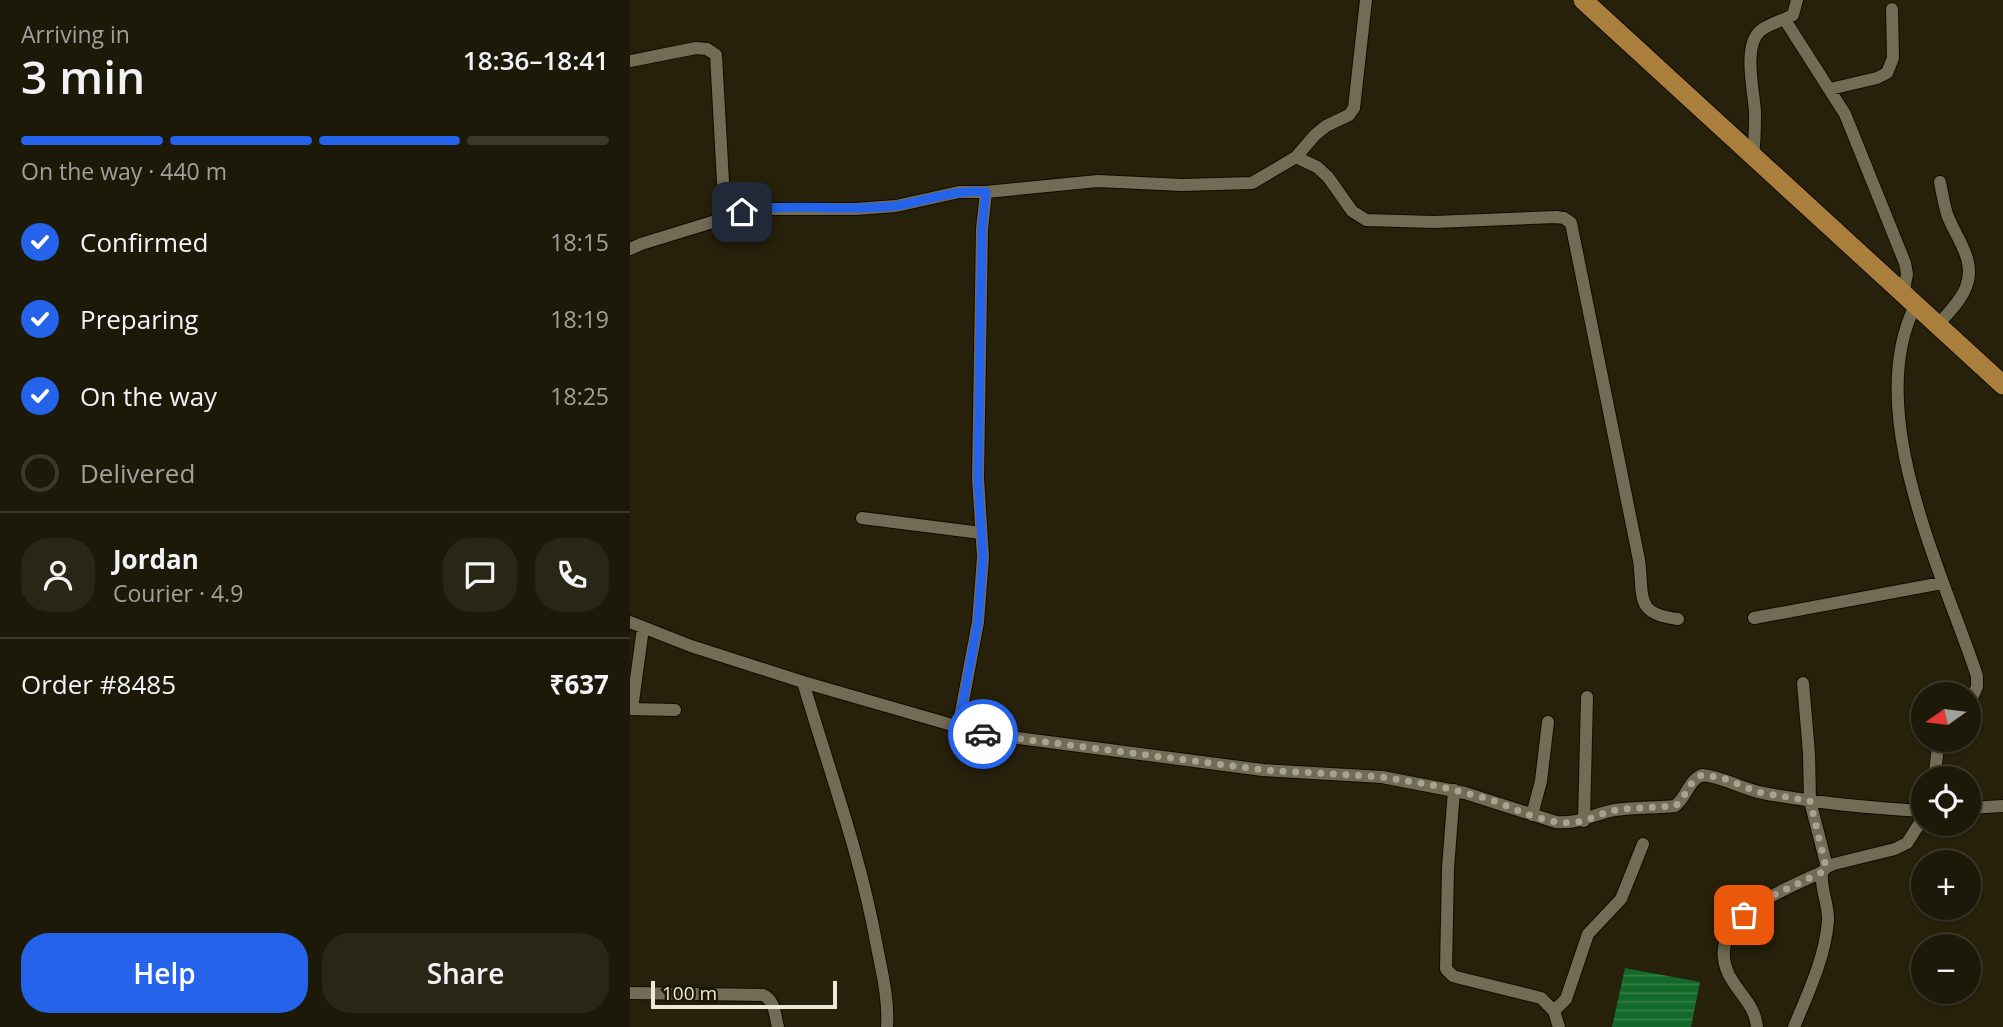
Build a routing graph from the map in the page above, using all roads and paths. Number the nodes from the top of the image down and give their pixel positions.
1 (1366, 0) edge
2 (1583, 0) edge
3 (1797, 0) edge
4 (1892, 9) dead end
5 (1785, 20) junction
6 (630, 61) edge
7 (1830, 89) junction
8 (1753, 155) junction
9 (1296, 157) junction
10 (1940, 182) dead end
11 (986, 192) junction
12 (724, 218) junction
13 (630, 249) edge
14 (1909, 301) junction
15 (1937, 326) junction
16 (2003, 385) edge
17 (862, 518) dead end
18 (981, 533) junction
19 (1942, 583) junction
20 (1754, 618) dead end
21 (1678, 619) dead end
22 (630, 622) edge
23 (643, 628) junction
24 (803, 682) junction
25 (1977, 682) edge
26 (1803, 683) dead end
27 (1587, 697) dead end
28 (631, 709) edge
29 (675, 710) dead end
30 (1548, 722) dead end
31 (958, 728) junction
32 (1454, 790) junction
33 (1810, 801) junction
34 (2003, 806) edge
35 (1981, 807) edge
36 (1911, 810) edge
37 (1532, 816) junction
38 (1584, 821) junction
39 (1911, 836) edge
40 (1643, 844) dead end
41 (1824, 870) junction
42 (631, 993) edge
43 (1554, 1011) junction
44 (778, 1027) edge
45 (887, 1027) edge
46 (1559, 1027) edge
47 (1757, 1027) edge
48 (1794, 1027) edge

1 - 9 street
2 - 8 main road
3 - 5 street
4 - 7 street
5 - 7 street
5 - 8 street
6 - 12 street
7 - 14 street
8 - 14 main road
9 - 11 street
9 - 21 street
10 - 15 street
11 - 12 street
11 - 18 street
12 - 13 street
14 - 15 main road
14 - 19 street
15 - 16 main road
17 - 18 street
18 - 31 street
19 - 20 street
19 - 25 street
22 - 23 street
23 - 24 street
23 - 28 street
24 - 31 street
24 - 45 street
26 - 33 street
27 - 38 street
28 - 29 street
30 - 37 street
31 - 32 street
32 - 37 street
32 - 43 street
33 - 36 street
33 - 38 street
33 - 41 street
34 - 35 street
37 - 38 street
39 - 41 street
40 - 43 street
41 - 47 street
41 - 48 street
42 - 44 street
43 - 46 street

